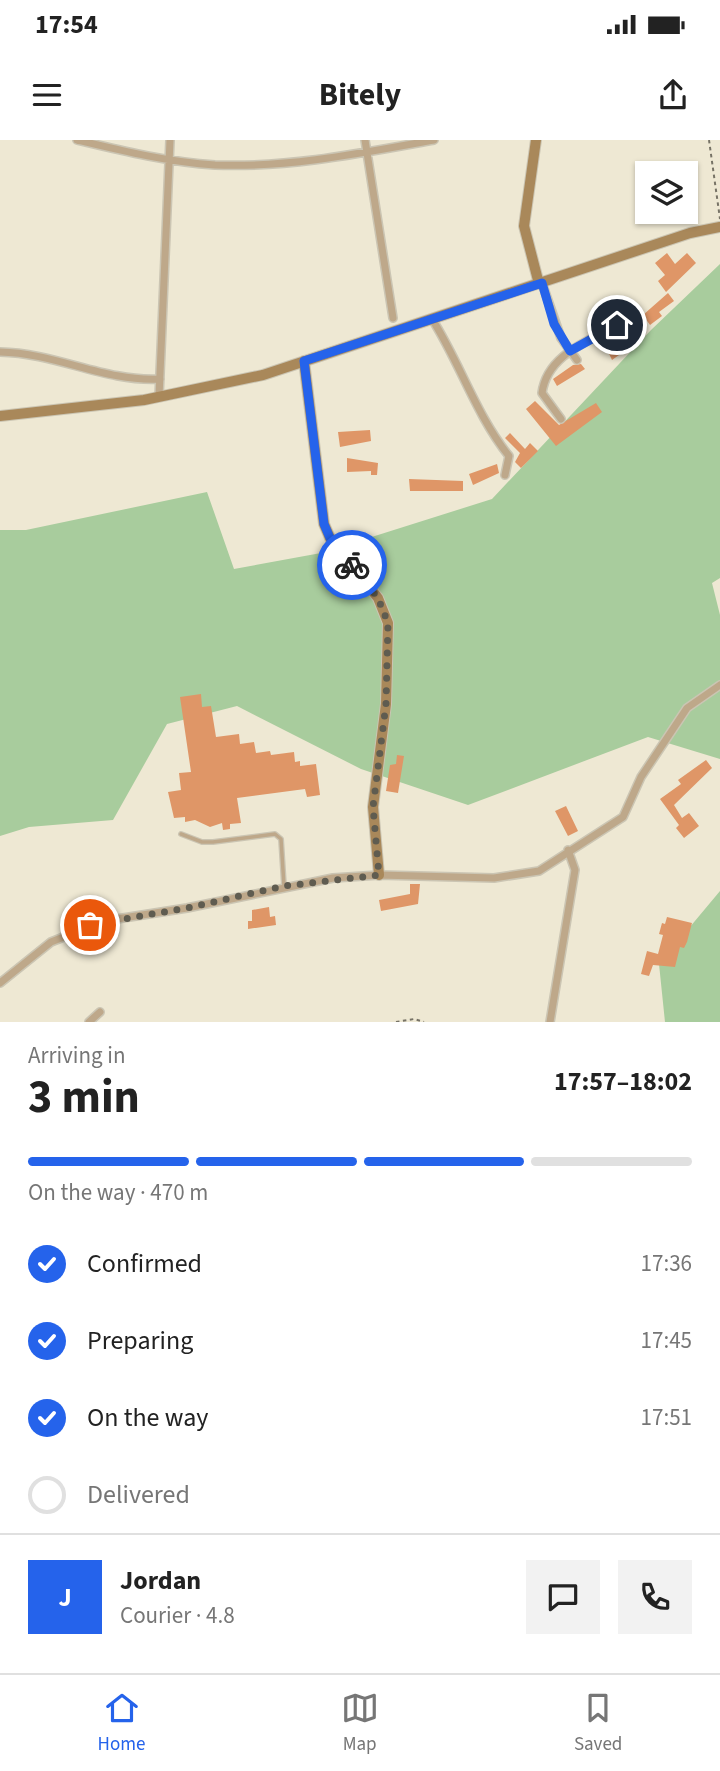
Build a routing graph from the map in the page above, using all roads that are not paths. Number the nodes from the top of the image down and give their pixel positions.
1 (77, 140) edge
2 (170, 140) edge
3 (365, 140) edge
4 (434, 140) edge
5 (536, 140) edge
6 (367, 152) junction
7 (169, 160) junction
8 (720, 227) edge
9 (540, 284) junction
10 (393, 318) dead end
11 (432, 319) junction
12 (617, 325) dead end
13 (570, 351) junction
14 (0, 352) edge
15 (578, 360) dead end
16 (304, 361) junction
17 (160, 379) junction
18 (159, 397) junction
19 (0, 416) edge
20 (561, 418) dead end
21 (505, 475) dead end
22 (720, 685) edge
23 (181, 834) dead end
24 (568, 849) junction
25 (379, 875) junction
26 (284, 886) junction
27 (0, 983) edge
28 (100, 1012) dead end
29 (89, 1022) edge
30 (550, 1022) edge

1 - 7 street
2 - 7 street
3 - 6 street
4 - 6 street
5 - 9 street
6 - 7 street
6 - 10 street
7 - 17 street
8 - 9 street
9 - 11 street
9 - 13 street
11 - 16 street
11 - 21 street
12 - 13 street
13 - 15 street
13 - 20 street
14 - 17 street
16 - 18 street
16 - 25 street
17 - 18 street
18 - 19 street
22 - 24 street
23 - 26 lane
24 - 25 street
24 - 30 street
25 - 26 street
26 - 27 street
28 - 29 street

